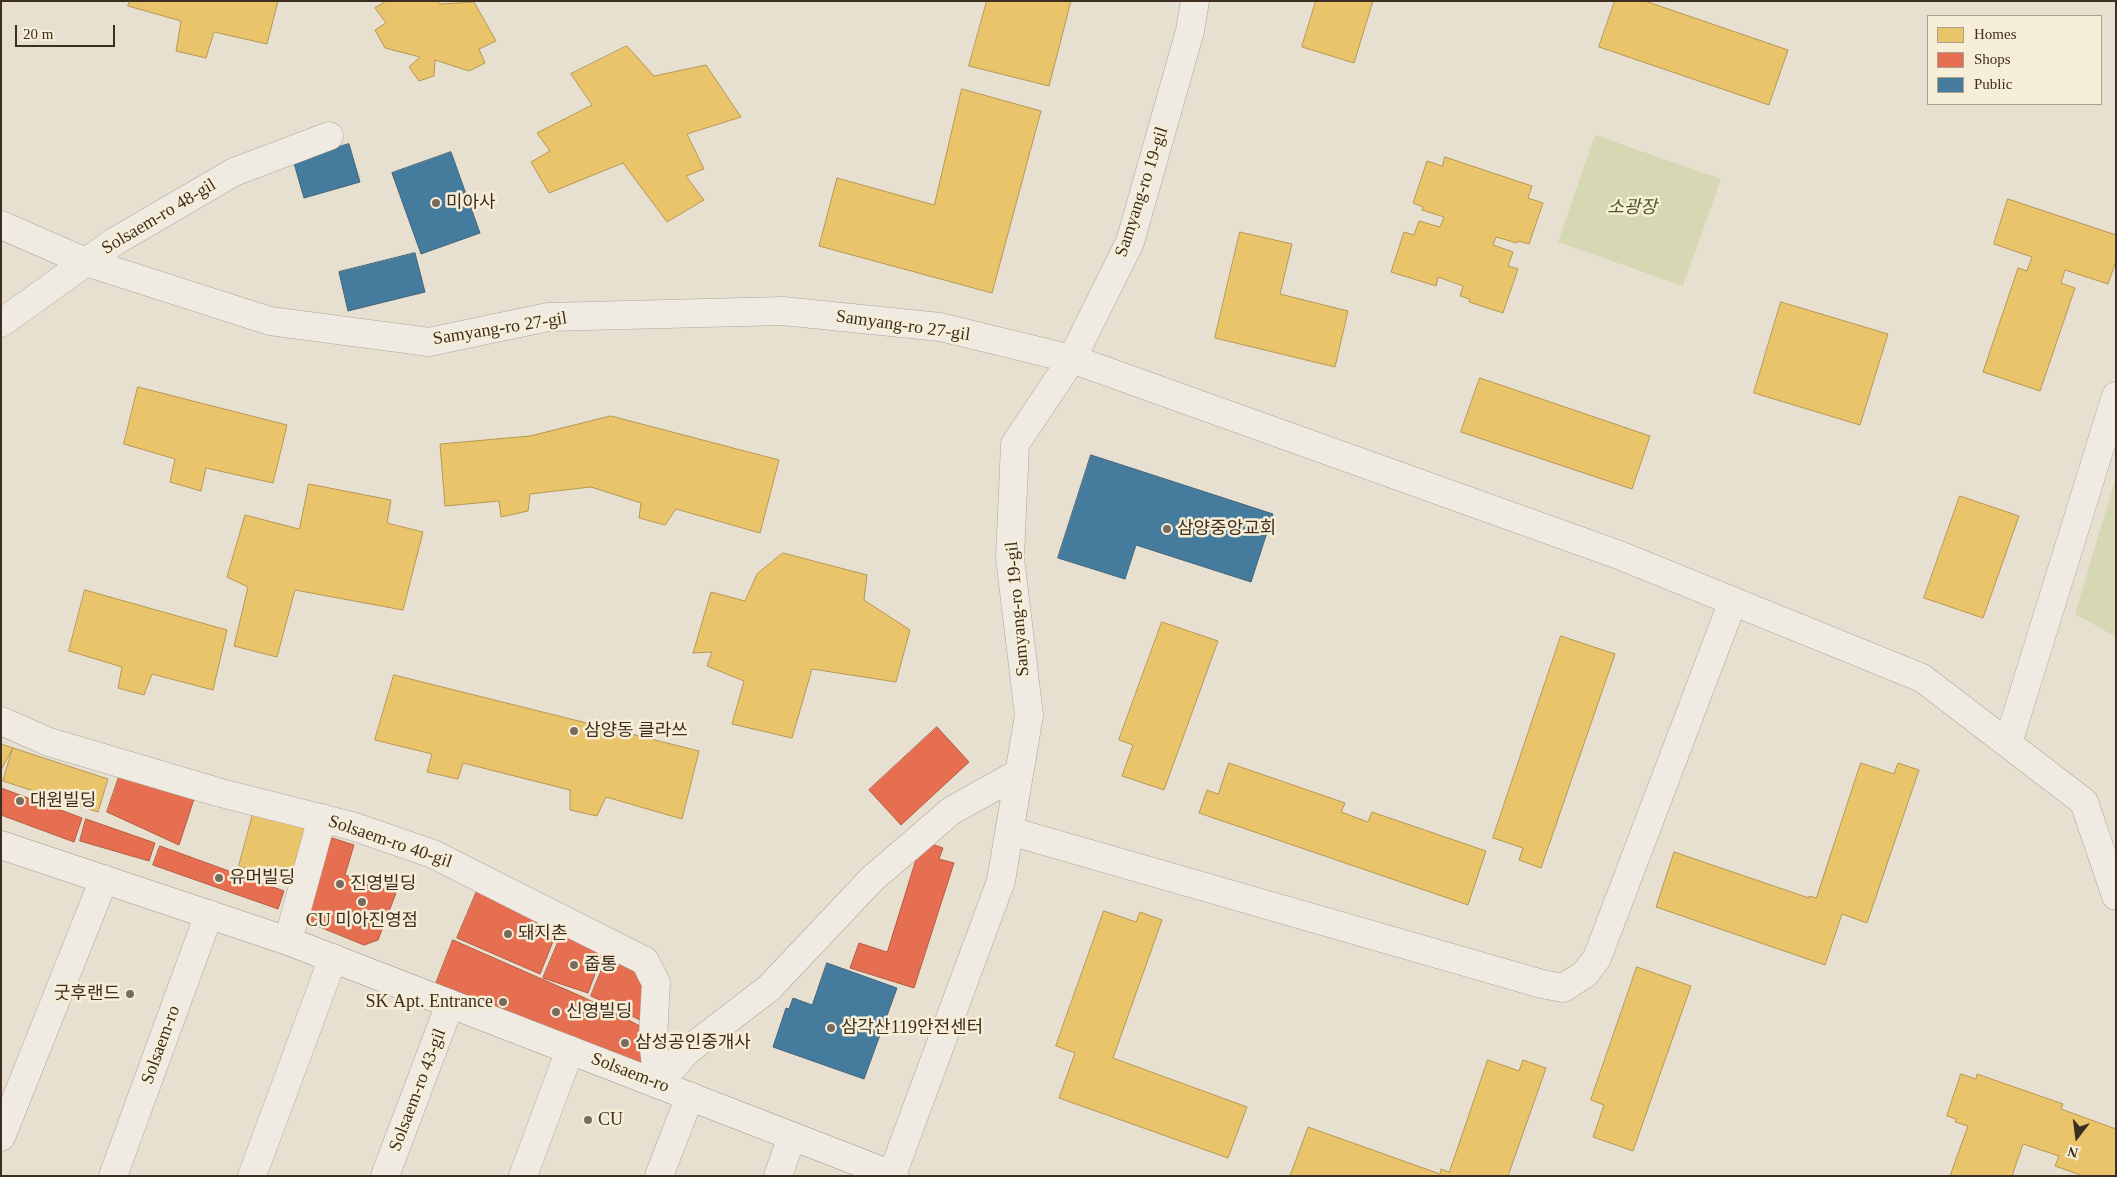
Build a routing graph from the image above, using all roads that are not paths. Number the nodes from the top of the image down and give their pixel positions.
1 (1195, 1) edge
2 (329, 136) dead end
3 (1, 225) edge
4 (86, 262) junction
5 (1, 323) edge
6 (1072, 359) junction
7 (2116, 396) edge
8 (1733, 601) junction
9 (1, 721) edge
10 (2008, 744) junction
11 (1019, 773) junction
12 (322, 818) junction
13 (1010, 831) junction
14 (1, 844) edge
15 (104, 879) junction
16 (2116, 896) edge
17 (209, 914) junction
18 (288, 941) junction
19 (333, 958) junction
20 (450, 1004) junction
21 (570, 1050) junction
22 (658, 1084) junction
23 (690, 1096) junction
24 (792, 1136) junction
25 (1, 1137) edge
26 (893, 1175) edge
27 (113, 1176) edge
28 (252, 1176) edge
29 (385, 1176) edge
30 (523, 1176) edge
31 (659, 1176) edge
32 (778, 1176) edge

1 - 6 street, Samyang-ro 19-gil
2 - 4 street, Solsaem-ro 48-gil
3 - 4 street, Samyang-ro 27-gil
4 - 5 street, Solsaem-ro 48-gil
4 - 6 street, Samyang-ro 27-gil
6 - 8 street, Samyang-ro 27-gil
6 - 11 street, Samyang-ro 19-gil
7 - 10 street
8 - 10 street, Samyang-ro 27-gil
8 - 13 street
9 - 12 street, Solsaem-ro 40-gil
10 - 16 street, Samyang-ro 27-gil
11 - 13 street, Samyang-ro 19-gil
11 - 22 street
12 - 18 street
12 - 22 street, Solsaem-ro 40-gil
13 - 26 street, Samyang-ro 19-gil
14 - 15 street, Solsaem-ro
15 - 17 street, Solsaem-ro
15 - 25 street
17 - 18 street, Solsaem-ro
17 - 27 street, Solsaem-ro
18 - 19 street, Solsaem-ro
19 - 20 street, Solsaem-ro
19 - 28 street
20 - 21 street, Solsaem-ro
20 - 29 street, Solsaem-ro 43-gil
21 - 22 street, Solsaem-ro
21 - 30 street, Solsaem-ro
22 - 23 street, Solsaem-ro
23 - 24 street, Solsaem-ro
23 - 31 street, Solsaem-ro
24 - 26 street, Solsaem-ro
24 - 32 street

